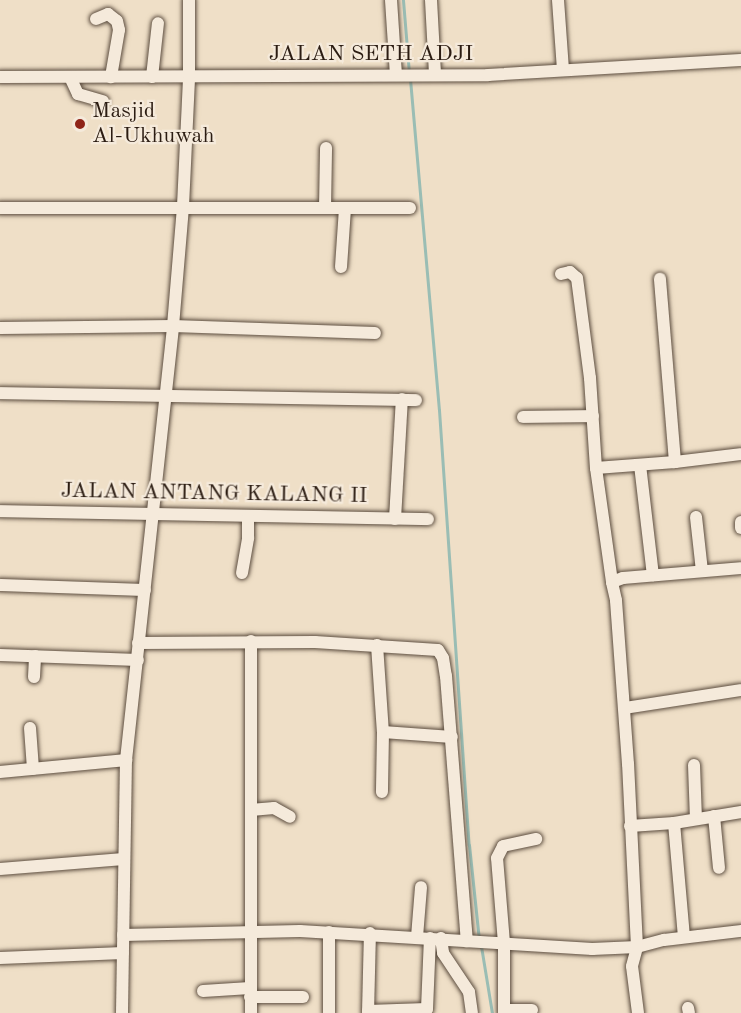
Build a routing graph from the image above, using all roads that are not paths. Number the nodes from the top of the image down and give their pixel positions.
1 (189, 0) edge
2 (391, 0) edge
3 (431, 0) edge
4 (558, 0) edge
5 (96, 19) dead end
6 (158, 23) dead end
7 (741, 60) edge
8 (563, 70) junction
9 (435, 74) junction
10 (397, 75) junction
11 (0, 77) edge
12 (70, 77) junction
13 (111, 77) junction
14 (152, 77) junction
15 (189, 77) junction
16 (103, 101) dead end
17 (326, 148) dead end
18 (183, 206) junction
19 (0, 207) edge
20 (325, 208) junction
21 (345, 208) junction
22 (410, 208) dead end
23 (341, 267) dead end
24 (561, 274) dead end
25 (660, 279) dead end
26 (173, 326) junction
27 (0, 328) edge
28 (375, 333) dead end
29 (0, 393) edge
30 (164, 394) junction
31 (402, 399) junction
32 (417, 400) dead end
33 (594, 416) junction
34 (523, 417) dead end
35 (741, 454) edge
36 (675, 462) junction
37 (640, 465) junction
38 (596, 468) junction
39 (0, 512) edge
40 (154, 513) junction
41 (248, 516) junction
42 (696, 517) dead end
43 (395, 519) junction
44 (428, 519) dead end
45 (741, 522) edge
46 (741, 528) edge
47 (741, 568) edge
48 (702, 571) junction
49 (242, 573) dead end
50 (653, 575) junction
51 (612, 582) junction
52 (0, 585) edge
53 (145, 591) junction
54 (251, 641) junction
55 (138, 643) junction
56 (377, 645) junction
57 (0, 656) edge
58 (35, 656) junction
59 (138, 660) junction
60 (34, 677) dead end
61 (741, 690) edge
62 (625, 708) junction
63 (30, 728) dead end
64 (383, 732) junction
65 (452, 737) junction
66 (126, 760) junction
67 (694, 765) dead end
68 (33, 769) junction
69 (0, 772) edge
70 (382, 792) dead end
71 (250, 810) junction
72 (741, 812) edge
73 (714, 816) junction
74 (290, 817) dead end
75 (696, 819) junction
76 (674, 823) junction
77 (630, 826) junction
78 (536, 839) dead end
79 (124, 859) junction
80 (719, 868) dead end
81 (0, 869) edge
82 (421, 887) dead end
83 (250, 930) junction
84 (741, 931) edge
85 (329, 932) junction
86 (370, 933) junction
87 (123, 935) junction
88 (684, 937) junction
89 (430, 938) junction
90 (469, 941) junction
91 (504, 943) junction
92 (637, 946) junction
93 (123, 953) junction
94 (0, 958) edge
95 (203, 991) dead end
96 (250, 993) junction
97 (303, 997) dead end
98 (532, 1010) dead end
99 (368, 1012) edge
100 (504, 1012) edge
101 (122, 1013) edge
102 (251, 1013) edge
103 (328, 1013) edge
104 (472, 1013) edge
105 (638, 1013) edge

1 - 15 street
2 - 10 street
3 - 9 street
4 - 8 street
5 - 13 street
6 - 14 street
7 - 8 street, JALAN SETH ADJI
8 - 9 street, JALAN SETH ADJI
9 - 10 street, JALAN SETH ADJI
10 - 15 street, JALAN SETH ADJI
11 - 12 street, JALAN SETH ADJI
12 - 13 street, JALAN SETH ADJI
12 - 16 street
13 - 14 street, JALAN SETH ADJI
14 - 15 street, JALAN SETH ADJI
15 - 18 street
17 - 20 street
18 - 19 street
18 - 20 street
18 - 26 street
20 - 21 street
21 - 22 street
21 - 23 street
24 - 33 street
25 - 36 street
26 - 27 street
26 - 28 street
26 - 30 street
29 - 30 street
30 - 31 street
30 - 40 street
31 - 32 street
31 - 43 street
33 - 34 street
33 - 38 street
35 - 36 street
36 - 37 street
37 - 38 street
37 - 50 street
38 - 51 street
39 - 40 street, JALAN ANTANG KALANG II
40 - 41 street, JALAN ANTANG KALANG II
40 - 53 street
41 - 43 street, JALAN ANTANG KALANG II
41 - 49 street
42 - 48 street
43 - 44 street, JALAN ANTANG KALANG II
45 - 46 street
47 - 48 street
48 - 50 street
50 - 51 street
51 - 62 street
52 - 53 street
53 - 55 street
54 - 55 street
54 - 56 street
54 - 71 street
55 - 59 street
56 - 64 street
56 - 65 street
57 - 58 street
58 - 59 street
58 - 60 street
59 - 66 street
61 - 62 street
62 - 77 street
63 - 68 street
64 - 65 street
64 - 70 street
65 - 90 street
66 - 68 street
66 - 79 street
67 - 75 street
68 - 69 street
71 - 74 street
71 - 83 street
72 - 73 street
73 - 75 street
73 - 80 street
75 - 76 street
76 - 77 street
76 - 88 street
77 - 92 street
78 - 91 street
79 - 81 street
79 - 87 street
82 - 89 street
83 - 85 street
83 - 87 street
83 - 96 street
84 - 88 street
85 - 86 street
85 - 103 street
86 - 89 street
86 - 99 street
87 - 93 street
88 - 92 street
89 - 90 street
89 - 99 street
89 - 104 street
90 - 91 street
91 - 92 street
91 - 100 street
92 - 105 street
93 - 94 street
93 - 101 street
95 - 96 street
96 - 97 street
96 - 102 street
98 - 100 street

